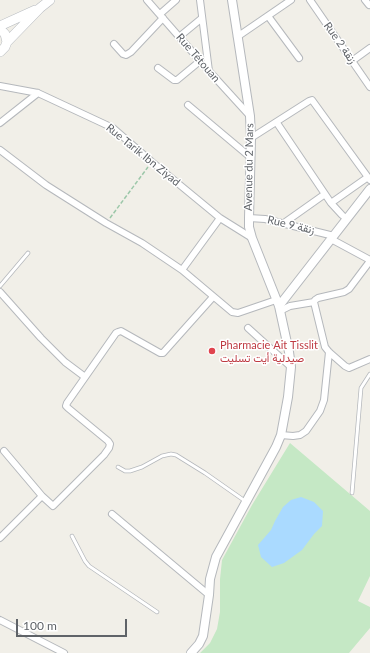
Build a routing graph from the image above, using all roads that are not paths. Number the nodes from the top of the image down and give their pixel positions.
1 (50, 0) edge
2 (147, 0) edge
3 (176, 0) edge
4 (200, 0) edge
5 (232, 0) edge
6 (291, 0) edge
7 (310, 0) edge
8 (40, 8) junction
9 (161, 16) junction
10 (268, 16) junction
11 (202, 18) junction
12 (0, 26) edge
13 (0, 29) edge
14 (179, 37) junction
15 (237, 37) junction
16 (7, 42) junction
17 (114, 44) dead end
18 (370, 48) edge
19 (0, 52) edge
20 (299, 58) dead end
21 (200, 61) junction
22 (352, 61) junction
23 (158, 68) dead end
24 (209, 71) junction
25 (0, 86) edge
26 (370, 87) edge
27 (38, 93) junction
28 (188, 105) dead end
29 (250, 116) junction
30 (276, 122) junction
31 (0, 123) edge
32 (251, 138) junction
33 (0, 150) edge
34 (250, 157) junction
35 (369, 178) edge
36 (369, 192) edge
37 (325, 194) junction
38 (331, 203) junction
39 (220, 218) junction
40 (248, 218) junction
41 (347, 219) junction
42 (284, 223) junction
43 (252, 238) junction
44 (332, 238) junction
45 (28, 253) dead end
46 (370, 260) edge
47 (182, 270) junction
48 (0, 286) edge
49 (0, 292) edge
50 (213, 297) junction
51 (314, 302) junction
52 (278, 304) junction
53 (248, 328) dead end
54 (329, 352) junction
55 (370, 359) edge
56 (291, 367) junction
57 (370, 374) edge
58 (85, 377) junction
59 (281, 435) junction
60 (4, 451) dead end
61 (118, 466) dead end
62 (352, 493) dead end
63 (42, 496) junction
64 (246, 502) junction
65 (112, 514) dead end
66 (72, 536) dead end
67 (0, 538) edge
68 (210, 595) junction
69 (157, 612) dead end
70 (0, 620) edge
71 (64, 653) edge
72 (191, 653) edge

1 - 8 main road
2 - 9 street, Rue Tétouan
3 - 9 street
4 - 11 street
5 - 15 street, Avenue du 2 Mars
6 - 10 street
7 - 22 street, Rue 2 زنقة
8 - 12 main road
8 - 16 main road
9 - 14 street, Rue Tétouan
9 - 17 street
10 - 15 street
10 - 20 street
11 - 14 street
11 - 24 street
13 - 16 main road
14 - 21 street, Rue Tétouan
15 - 29 street, Avenue du 2 Mars
16 - 19 main road
18 - 22 street
21 - 23 street
21 - 24 street, Rue Tétouan
22 - 26 street, Rue 2 زنقة
24 - 29 street, Rue Tétouan
25 - 27 street, Rue Tarik Ibn Ziyad
27 - 31 street
27 - 39 street, Rue Tarik Ibn Ziyad
28 - 34 street
29 - 32 street, Avenue du 2 Mars
30 - 32 street
30 - 35 street
30 - 37 street
32 - 34 street, Avenue du 2 Mars
33 - 47 street
34 - 40 street, Avenue du 2 Mars
35 - 38 street
36 - 41 street
37 - 38 street
37 - 42 street
38 - 41 street
39 - 43 street, Rue Tarik Ibn Ziyad
39 - 47 street
40 - 42 street, Rue 9 زنقة
40 - 43 street, Avenue du 2 Mars
41 - 44 street
42 - 44 street, Rue 9 زنقة
43 - 52 street, Avenue du 2 Mars
44 - 46 street
44 - 52 street
45 - 48 lane
46 - 51 street
47 - 50 street
49 - 58 street
50 - 52 street
50 - 58 street
51 - 52 street
51 - 54 street
52 - 56 street, Avenue du 2 Mars
53 - 56 street
54 - 55 street
54 - 59 street
56 - 59 street, Avenue du 2 Mars
57 - 62 lane
58 - 63 street
59 - 64 street, Avenue du 2 Mars
60 - 63 street
61 - 64 lane
63 - 67 street
64 - 68 street, Avenue du 2 Mars
65 - 68 street
66 - 69 lane
68 - 72 street, Avenue du 2 Mars
70 - 71 street

